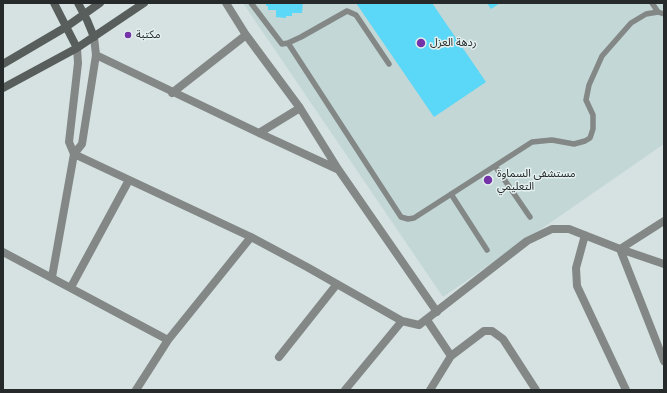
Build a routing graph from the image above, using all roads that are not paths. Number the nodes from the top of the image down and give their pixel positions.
1 (54, 3) edge
2 (78, 3) edge
3 (100, 3) edge
4 (144, 3) edge
5 (226, 3) edge
6 (251, 3) edge
7 (652, 3) edge
8 (661, 13) edge
9 (84, 14) junction
10 (66, 27) junction
11 (246, 35) junction
12 (94, 37) junction
13 (288, 43) junction
14 (77, 48) junction
15 (96, 56) junction
16 (3, 64) edge
17 (389, 64) dead end
18 (3, 88) edge
19 (172, 93) junction
20 (300, 108) junction
21 (258, 133) junction
22 (74, 154) junction
23 (495, 166) junction
24 (338, 169) junction
25 (129, 180) junction
26 (450, 194) junction
27 (530, 217) dead end
28 (664, 221) edge
29 (585, 235) junction
30 (251, 237) junction
31 (620, 249) junction
32 (487, 250) dead end
33 (3, 252) edge
34 (664, 264) edge
35 (52, 277) junction
36 (337, 284) junction
37 (70, 287) junction
38 (437, 312) junction
39 (427, 320) junction
40 (402, 321) junction
41 (168, 340) junction
42 (451, 356) junction
43 (279, 357) dead end
44 (664, 361) edge
45 (136, 390) edge
46 (345, 390) edge
47 (430, 390) edge
48 (536, 390) edge
49 (626, 390) edge

1 - 10 street
2 - 9 street
3 - 9 street
4 - 12 street
5 - 11 street
6 - 13 lane
7 - 8 lane
8 - 23 lane
9 - 10 street
9 - 12 street
10 - 14 street
10 - 16 street
11 - 19 street
11 - 20 street
12 - 14 street
12 - 15 street
13 - 17 lane
13 - 26 lane
14 - 18 street
14 - 22 street
15 - 19 street
15 - 22 street
19 - 21 street
20 - 21 street
20 - 24 street
21 - 24 street
22 - 25 street
22 - 35 street
23 - 26 lane
23 - 27 lane
24 - 38 street
25 - 30 street
25 - 37 street
26 - 32 lane
28 - 31 street
29 - 31 street
29 - 38 street
29 - 49 street
30 - 36 street
30 - 41 street
31 - 34 street
31 - 44 street
33 - 35 street
35 - 37 street
36 - 40 street
36 - 43 street
37 - 41 street
38 - 39 street
39 - 40 street
39 - 42 street
40 - 46 street
41 - 45 street
42 - 47 street
42 - 48 street

